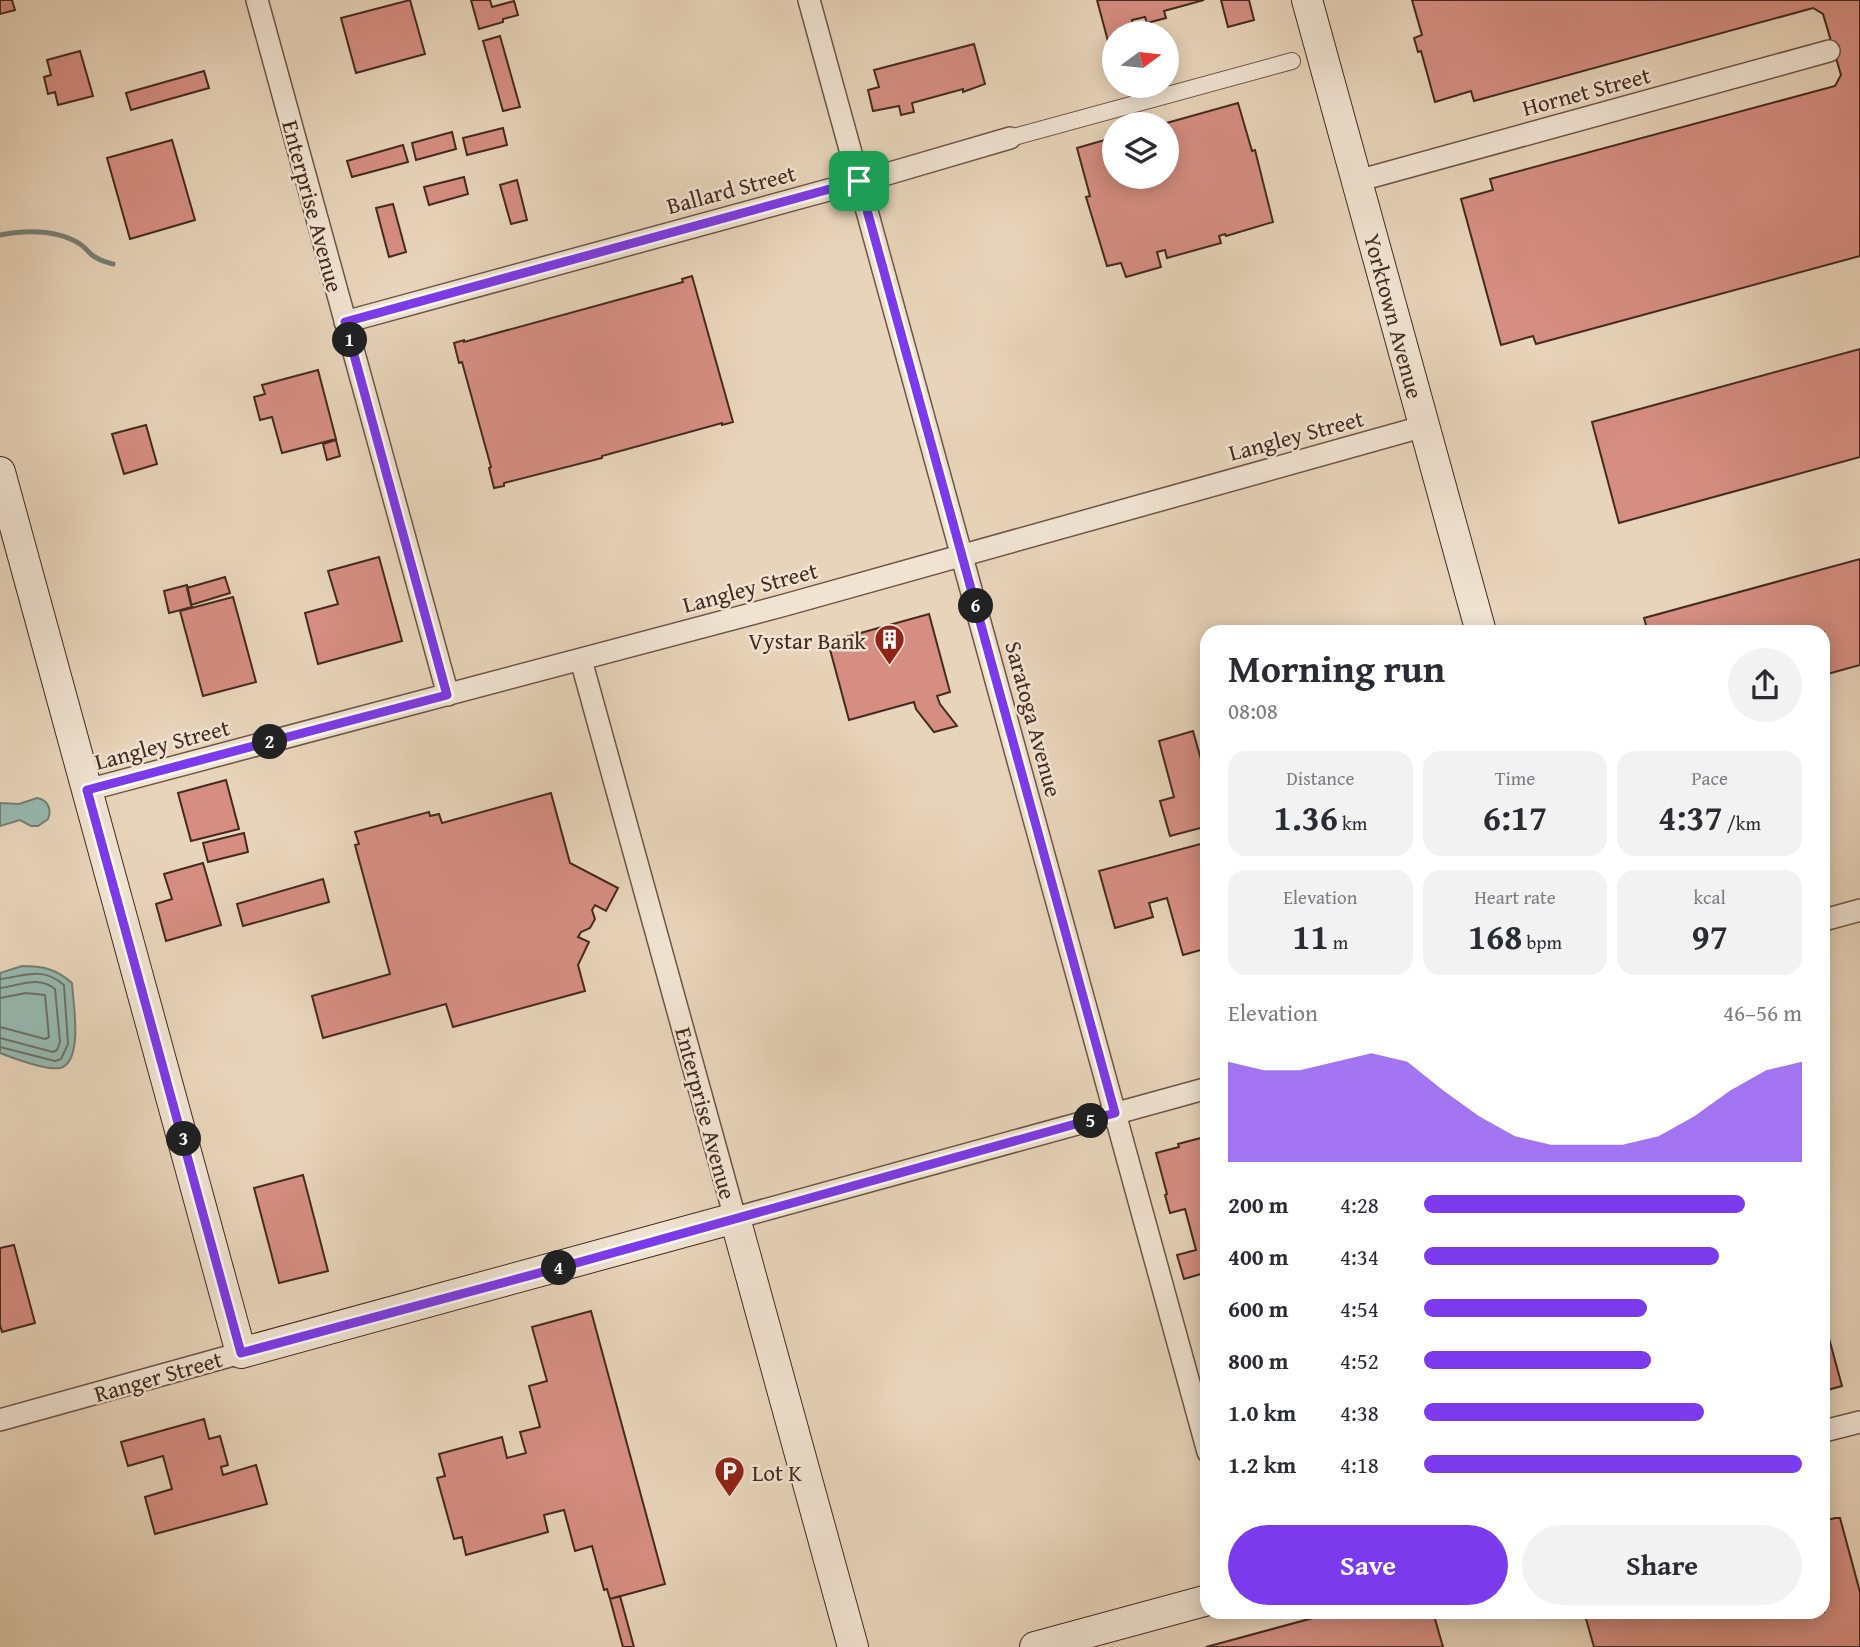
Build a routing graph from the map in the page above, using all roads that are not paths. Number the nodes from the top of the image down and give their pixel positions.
1 (257, 0) edge
2 (809, 0) edge
3 (1307, 0) edge
4 (1829, 51) dead end
5 (1292, 61) dead end
6 (1010, 138) joint
7 (859, 181) junction
8 (1357, 181) junction
9 (345, 322) junction
10 (1425, 426) junction
11 (0, 472) edge
12 (962, 555) junction
13 (1479, 625) edge
14 (581, 660) junction
15 (447, 695) junction
16 (87, 790) junction
17 (1860, 910) edge
18 (1830, 918) edge
19 (1200, 1090) edge
20 (1115, 1113) junction
21 (735, 1219) junction
22 (241, 1353) junction
23 (0, 1420) edge
24 (1860, 1422) edge
25 (1200, 1423) edge
26 (1830, 1430) edge
27 (1200, 1602) edge
28 (853, 1647) edge
29 (1035, 1647) edge

1 - 9 street, Enterprise Avenue
2 - 7 street, Saratoga Avenue
3 - 8 main road, Yorktown Avenue
4 - 8 street, Hornet Street
5 - 6 street, Ballard Street
6 - 7 street, Ballard Street
7 - 9 street, Ballard Street
7 - 12 street, Saratoga Avenue
8 - 10 main road, Yorktown Avenue
9 - 15 street, Enterprise Avenue
10 - 12 street, Langley Street
10 - 13 main road, Yorktown Avenue
11 - 16 main road
12 - 14 street, Langley Street
12 - 20 street, Saratoga Avenue
14 - 15 street, Langley Street
14 - 21 street, Enterprise Avenue
15 - 16 street, Langley Street
16 - 22 main road
17 - 18 street
19 - 20 street, Ranger Street
20 - 21 street, Ranger Street
20 - 25 street, Saratoga Avenue
21 - 22 main road, Ranger Street
21 - 28 main road, Enterprise Avenue
22 - 23 street, Ranger Street
24 - 26 street
27 - 29 main road

